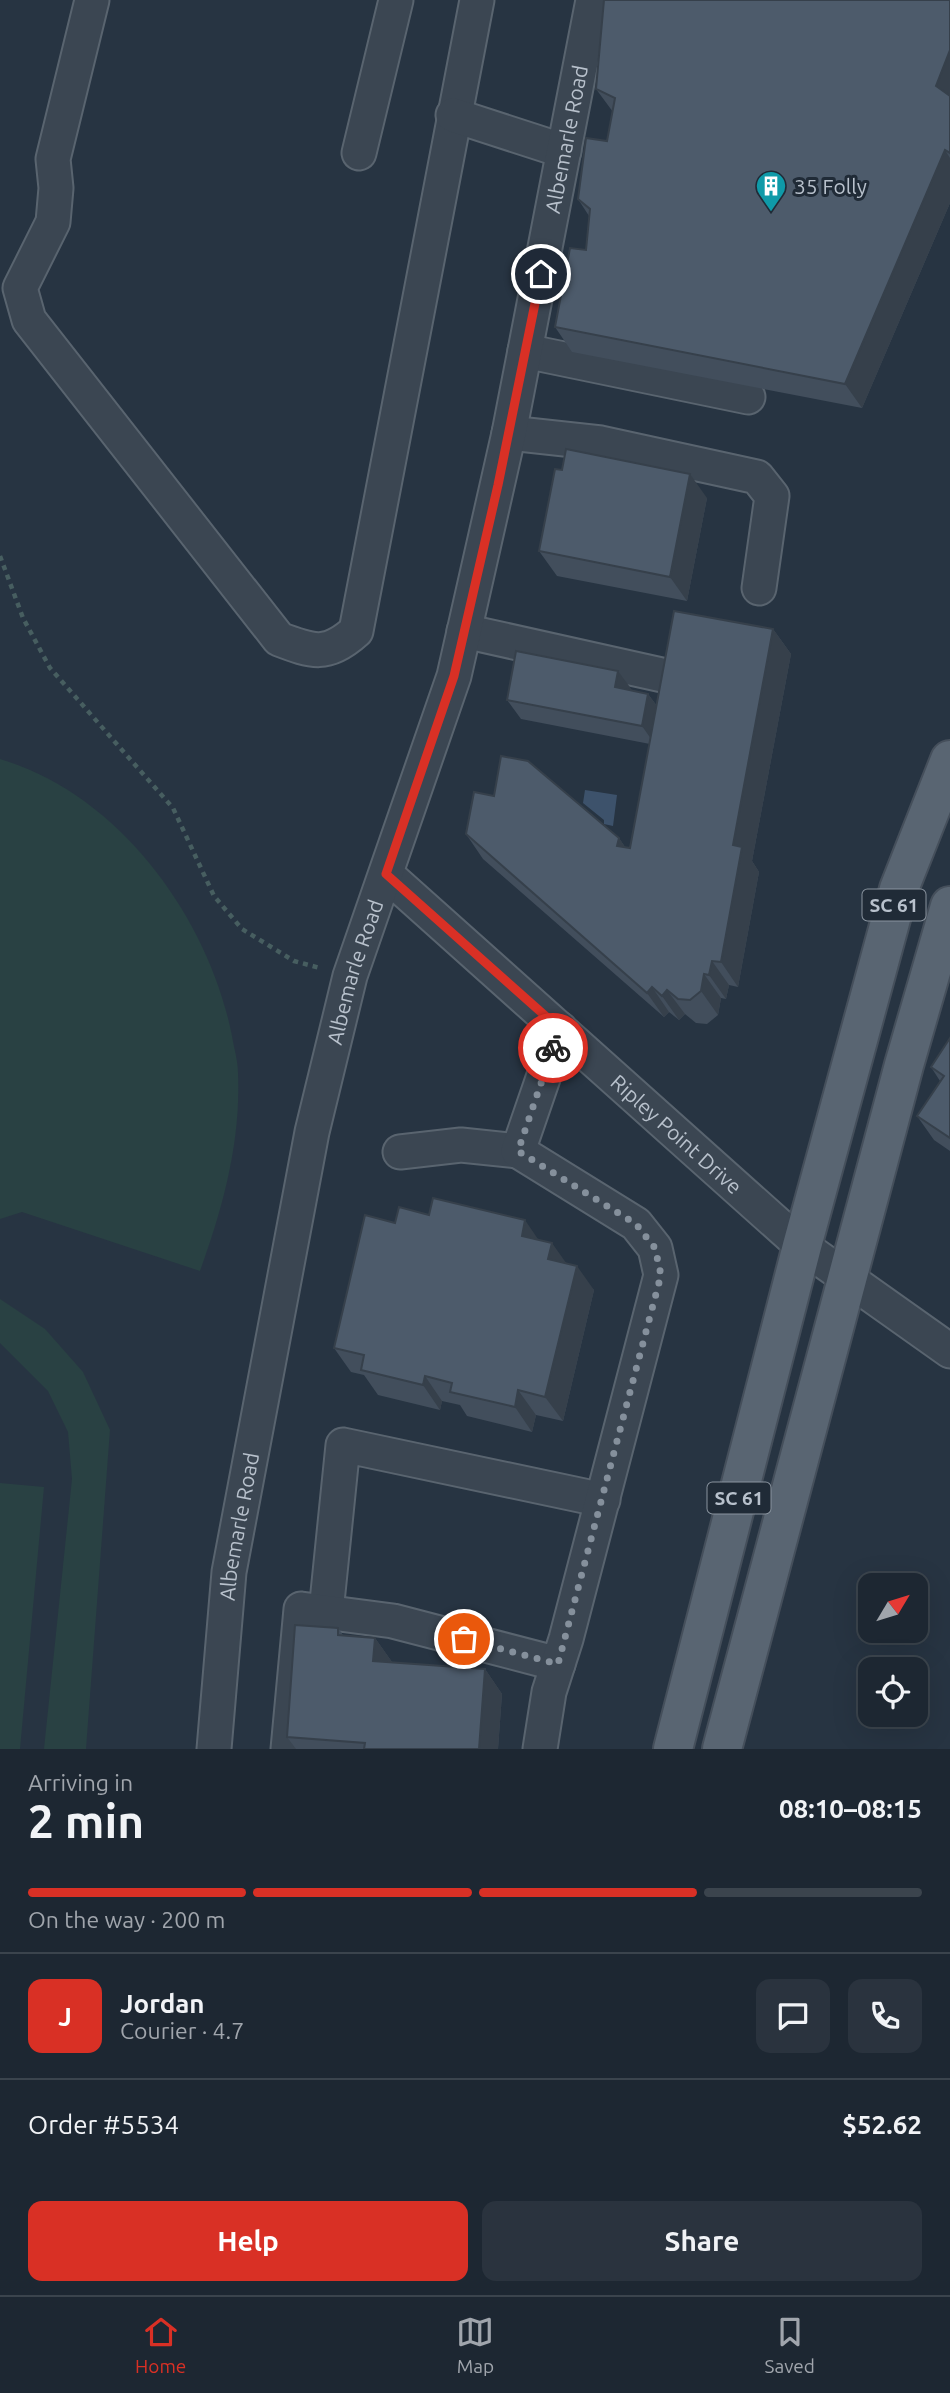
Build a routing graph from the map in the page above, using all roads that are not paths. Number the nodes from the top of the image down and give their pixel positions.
1 (92, 0) edge
2 (396, 0) edge
3 (477, 0) edge
4 (593, 0) edge
5 (453, 115) junction
6 (564, 151) junction
7 (359, 153) dead end
8 (525, 351) junction
9 (748, 397) dead end
10 (509, 433) junction
11 (759, 588) dead end
12 (464, 631) junction
13 (671, 677) edge
14 (950, 760) edge
15 (386, 874) junction
16 (950, 906) edge
17 (560, 1029) junction
18 (518, 1151) junction
19 (400, 1152) dead end
20 (802, 1246) junction
21 (847, 1280) junction
22 (950, 1351) edge
23 (603, 1500) junction
24 (326, 1612) junction
25 (558, 1664) junction
26 (214, 1749) edge
27 (288, 1749) edge
28 (540, 1749) edge
29 (673, 1749) edge
30 (722, 1749) edge

1 - 5 street
2 - 7 street
3 - 5 street
4 - 6 street, Albemarle Road
5 - 6 street
6 - 8 street, Albemarle Road
8 - 9 street
8 - 10 street, Albemarle Road
10 - 11 street
10 - 12 street, Albemarle Road
12 - 13 street
12 - 15 street, Albemarle Road
14 - 20 main road, SC 61
15 - 17 street, Ripley Point Drive
15 - 26 street, Albemarle Road
16 - 21 main road, SC 61
17 - 18 street
17 - 20 street, Ripley Point Drive
18 - 19 street
18 - 23 street
20 - 21 street, Ripley Point Drive
20 - 29 main road, SC 61
21 - 22 street, Ripley Point Drive
21 - 30 main road, SC 61
23 - 24 street
23 - 25 street
24 - 25 street
24 - 27 street
25 - 28 street

